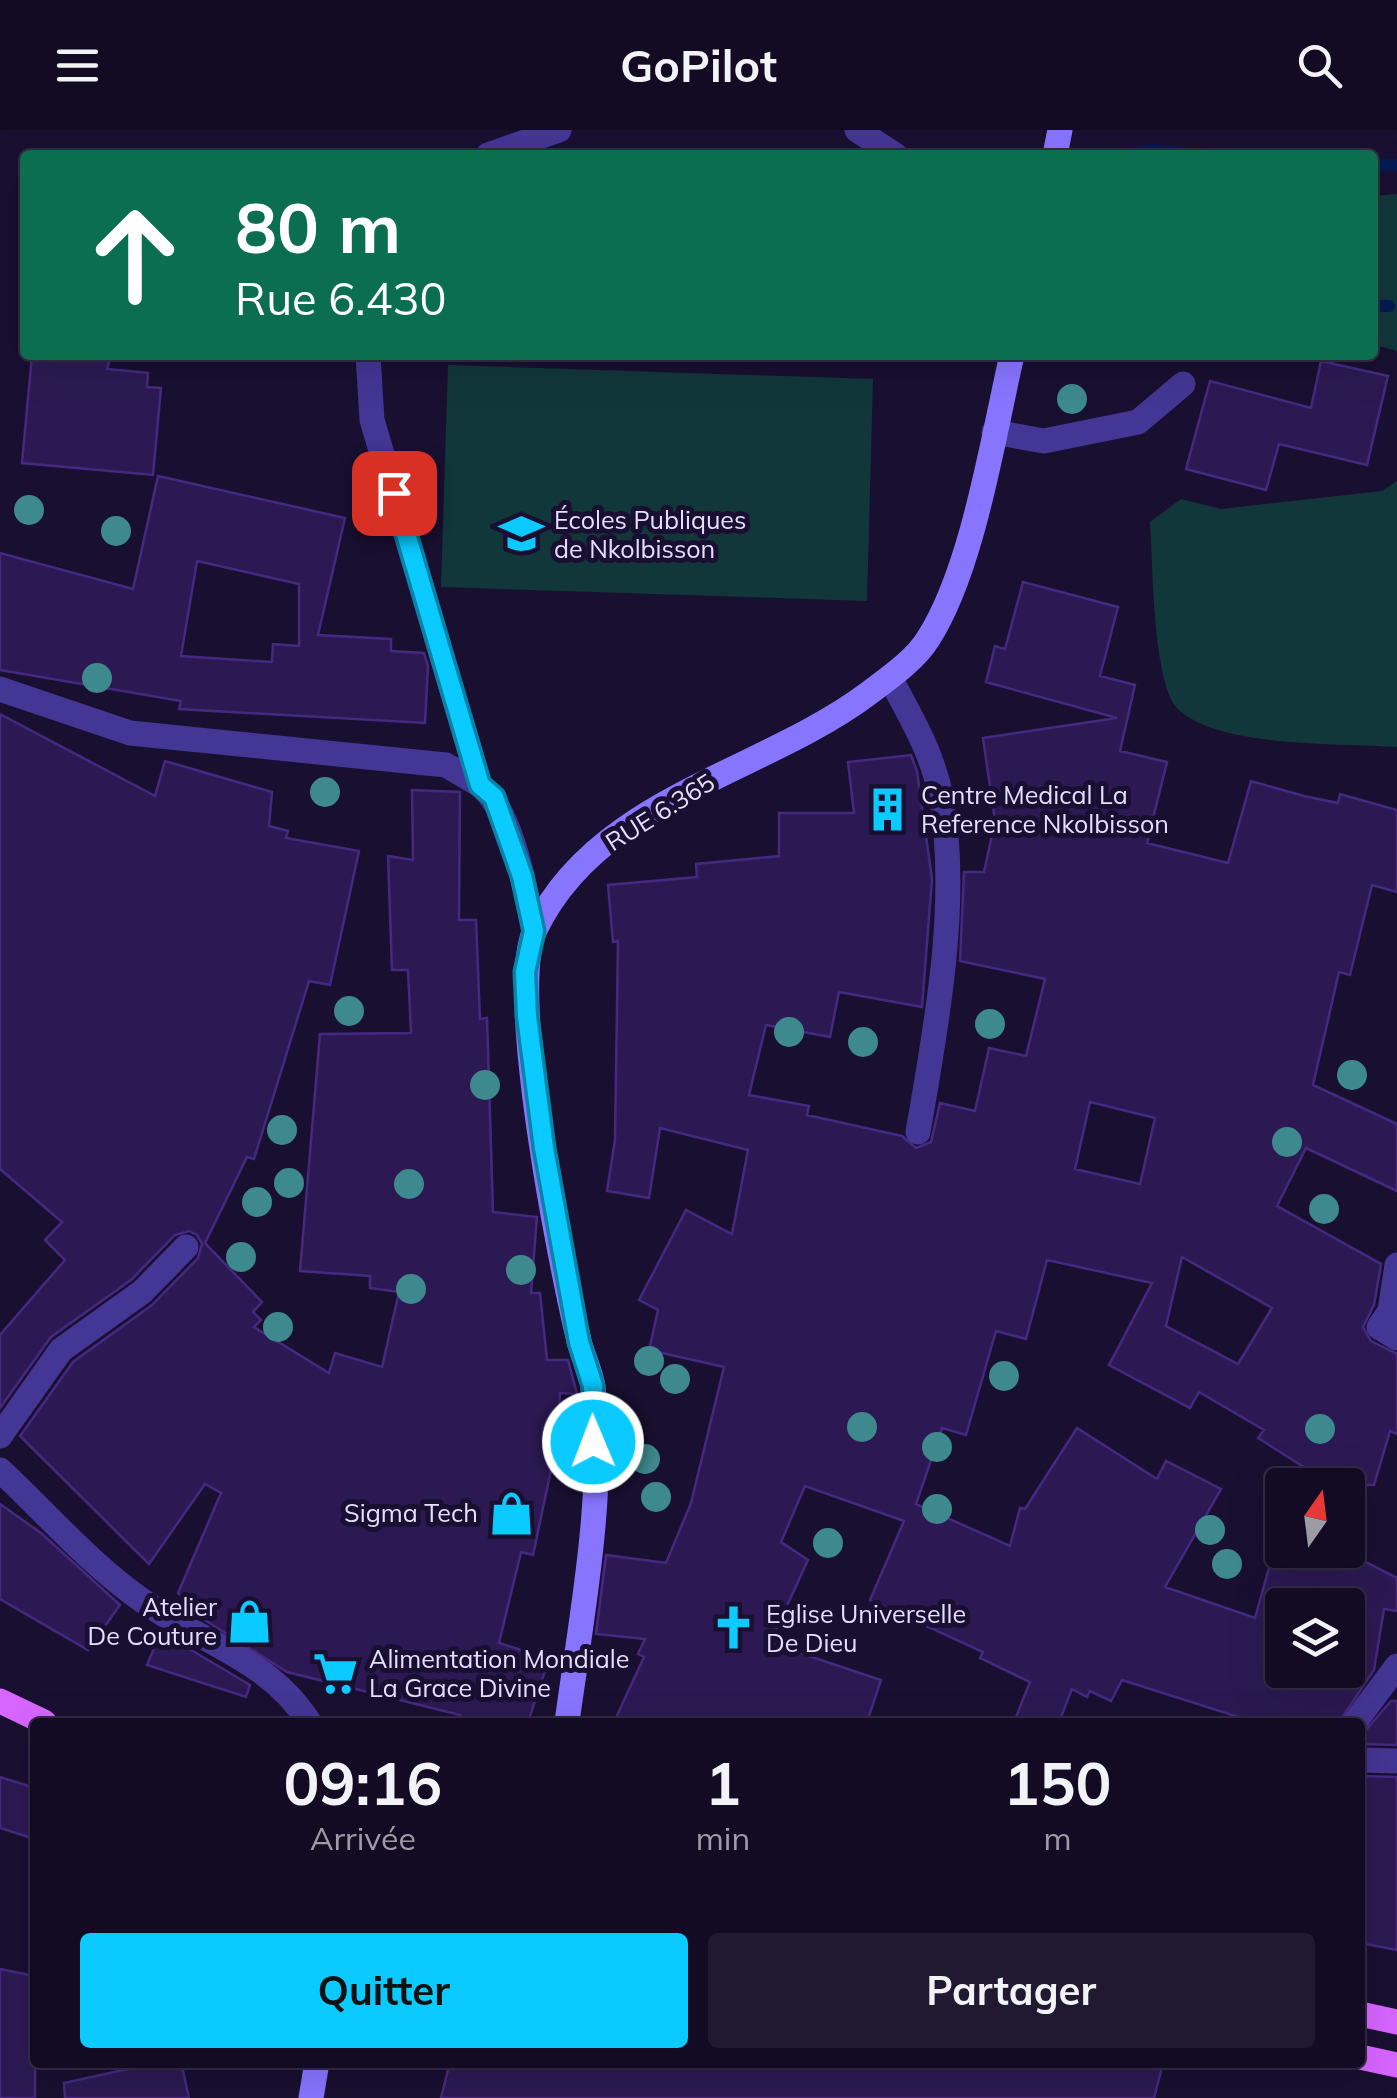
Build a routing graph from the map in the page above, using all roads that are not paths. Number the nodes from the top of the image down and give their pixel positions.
1 (559, 130) edge
2 (857, 130) edge
3 (502, 150) edge
4 (887, 150) edge
5 (368, 360) edge
6 (1011, 360) edge
7 (1183, 384) dead end
8 (994, 432) junction
9 (890, 678) junction
10 (0, 690) edge
11 (480, 785) junction
12 (534, 931) junction
13 (918, 1132) dead end
14 (186, 1247) dead end
15 (1397, 1265) edge
16 (1397, 1338) edge
17 (0, 1436) edge
18 (0, 1470) edge
19 (1397, 1666) edge
20 (0, 1701) edge
21 (36, 1718) edge
22 (306, 1718) edge
23 (568, 1718) edge
24 (1358, 1718) edge
25 (1365, 1760) edge
26 (1397, 1761) edge
27 (1365, 2015) edge
28 (1397, 2022) edge
29 (1365, 2058) edge
30 (1397, 2065) edge
31 (316, 2068) edge
32 (311, 2098) edge

1 - 3 street
2 - 4 street
5 - 11 street
6 - 8 street, RUE 6.365
7 - 8 street
8 - 9 street, RUE 6.365
9 - 12 street, RUE 6.365
9 - 13 street
10 - 11 street
11 - 12 street
12 - 23 street, RUE 6.365
14 - 17 street
15 - 16 street
18 - 22 street
19 - 24 street
20 - 21 main road
25 - 26 street
27 - 28 main road
29 - 30 main road
31 - 32 street

